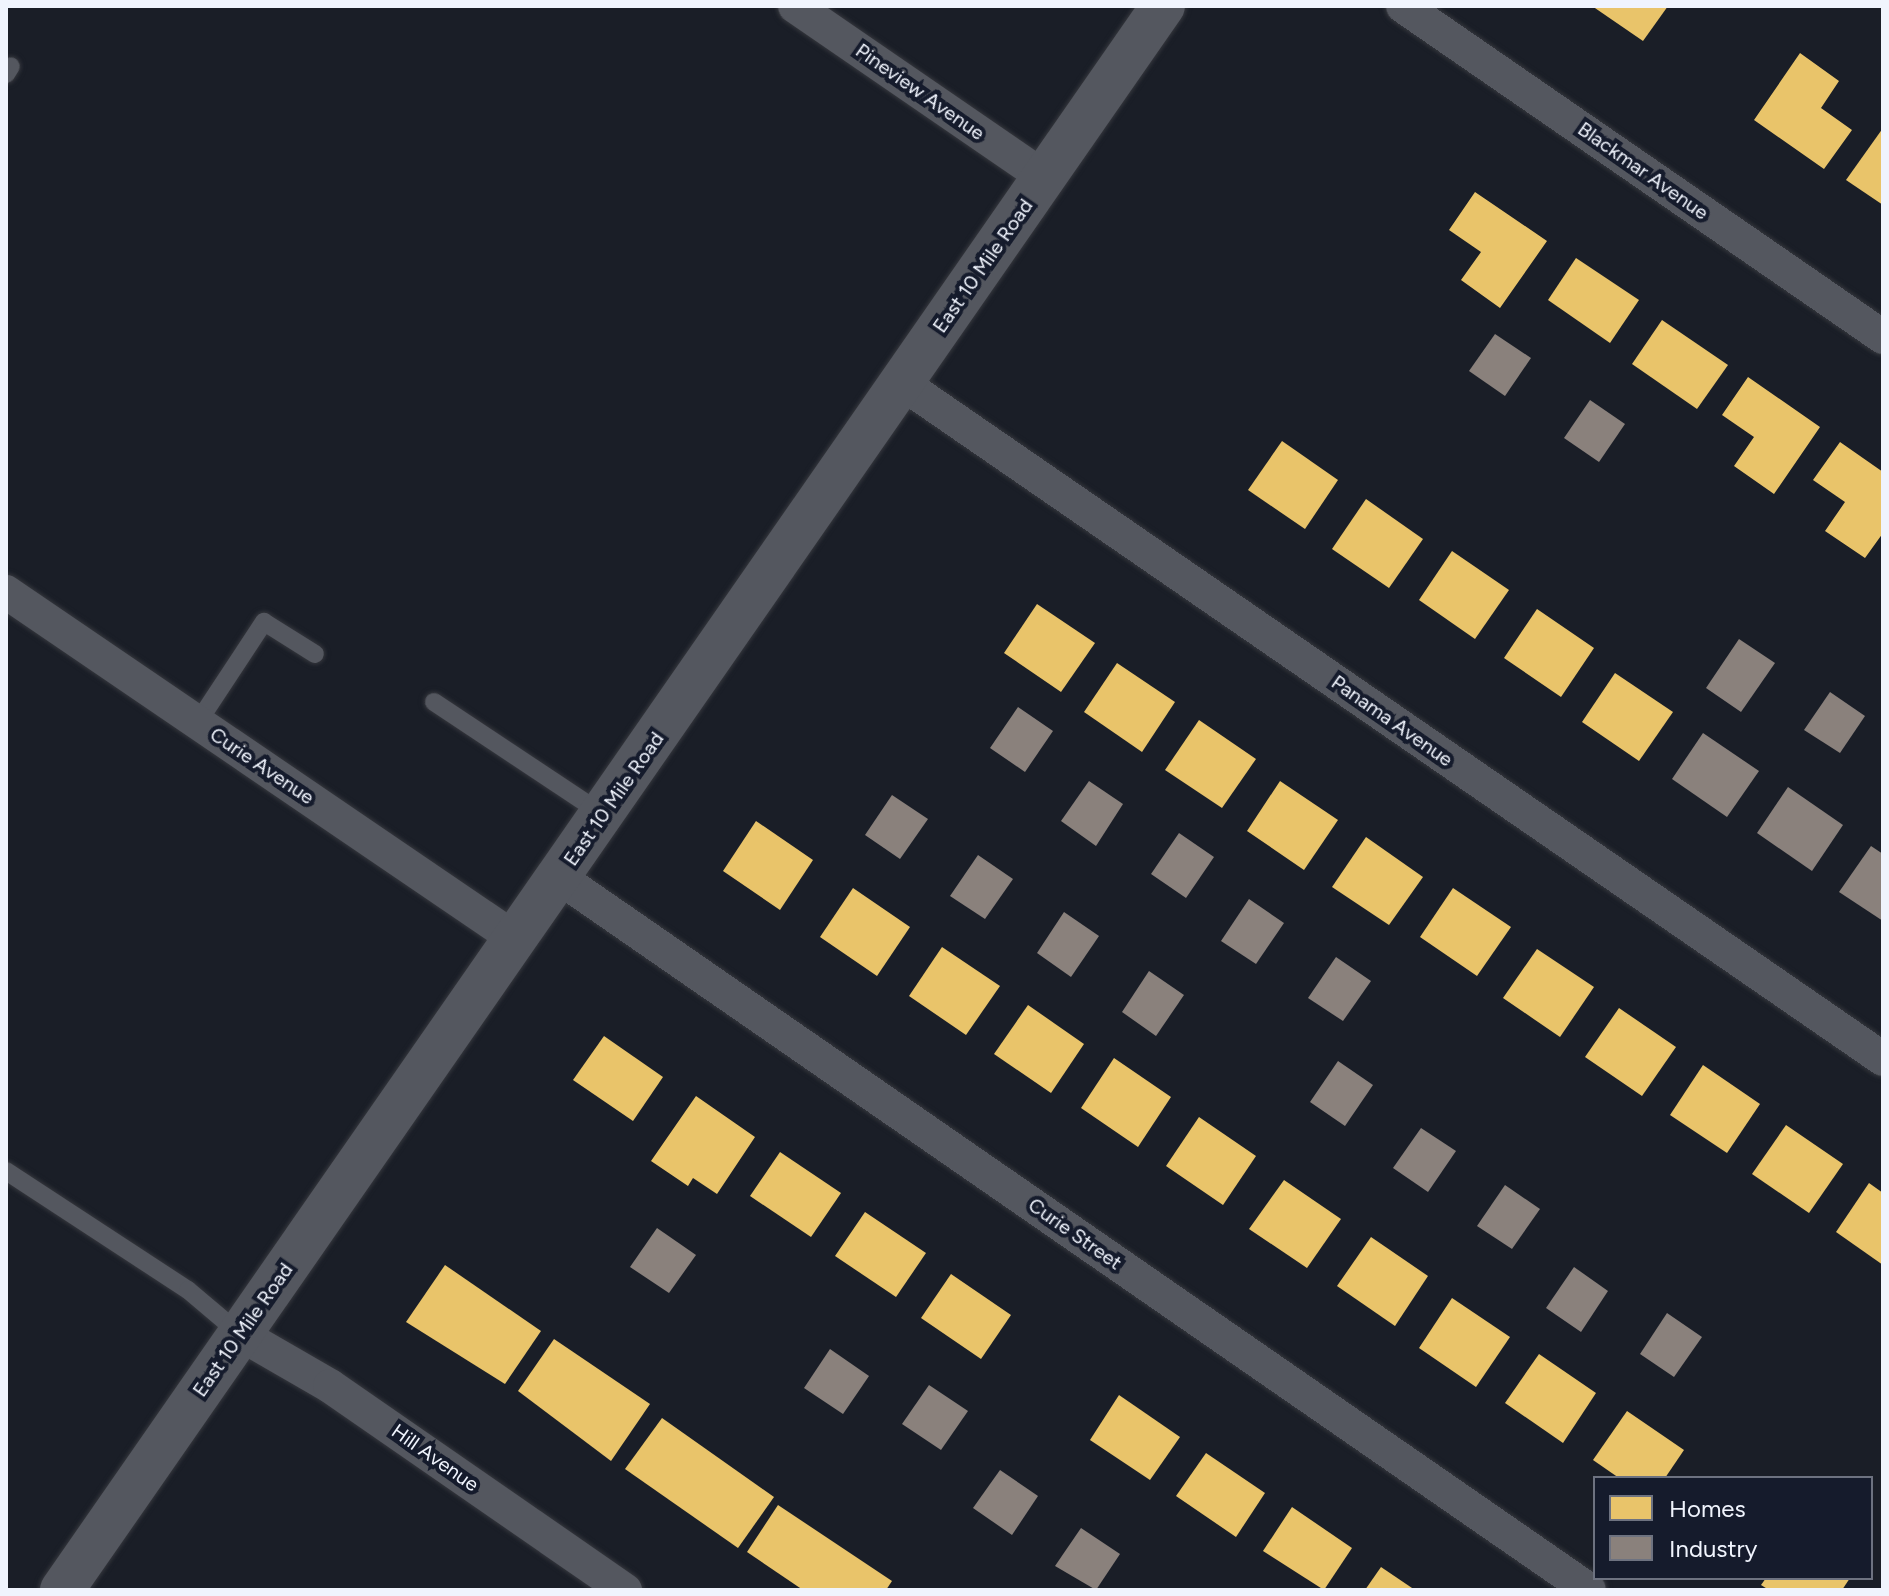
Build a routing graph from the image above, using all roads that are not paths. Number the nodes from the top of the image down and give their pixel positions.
1 (795, 6) edge
2 (1163, 6) edge
3 (1403, 6) edge
4 (1045, 178) junction
5 (1883, 337) edge
6 (902, 383) junction
7 (6, 592) edge
8 (315, 654) dead end
9 (434, 702) dead end
10 (198, 722) junction
11 (604, 814) junction
12 (560, 878) junction
13 (517, 940) junction
14 (1883, 1059) edge
15 (6, 1171) edge
16 (240, 1334) junction
17 (62, 1590) edge
18 (625, 1590) edge
19 (1589, 1590) edge

1 - 4 street, Pineview Avenue
2 - 4 main road, East 10 Mile Road
3 - 5 street, Blackmar Avenue
4 - 6 main road, East 10 Mile Road
6 - 11 main road, East 10 Mile Road
6 - 14 street, Panama Avenue
7 - 10 street, Curie Avenue
8 - 10 lane
9 - 11 lane
10 - 13 street, Curie Avenue
11 - 12 main road, East 10 Mile Road
12 - 13 main road, East 10 Mile Road
12 - 19 street, Curie Street
13 - 16 main road, East 10 Mile Road
15 - 16 lane
16 - 17 main road, East 10 Mile Road
16 - 18 street, Hill Avenue

